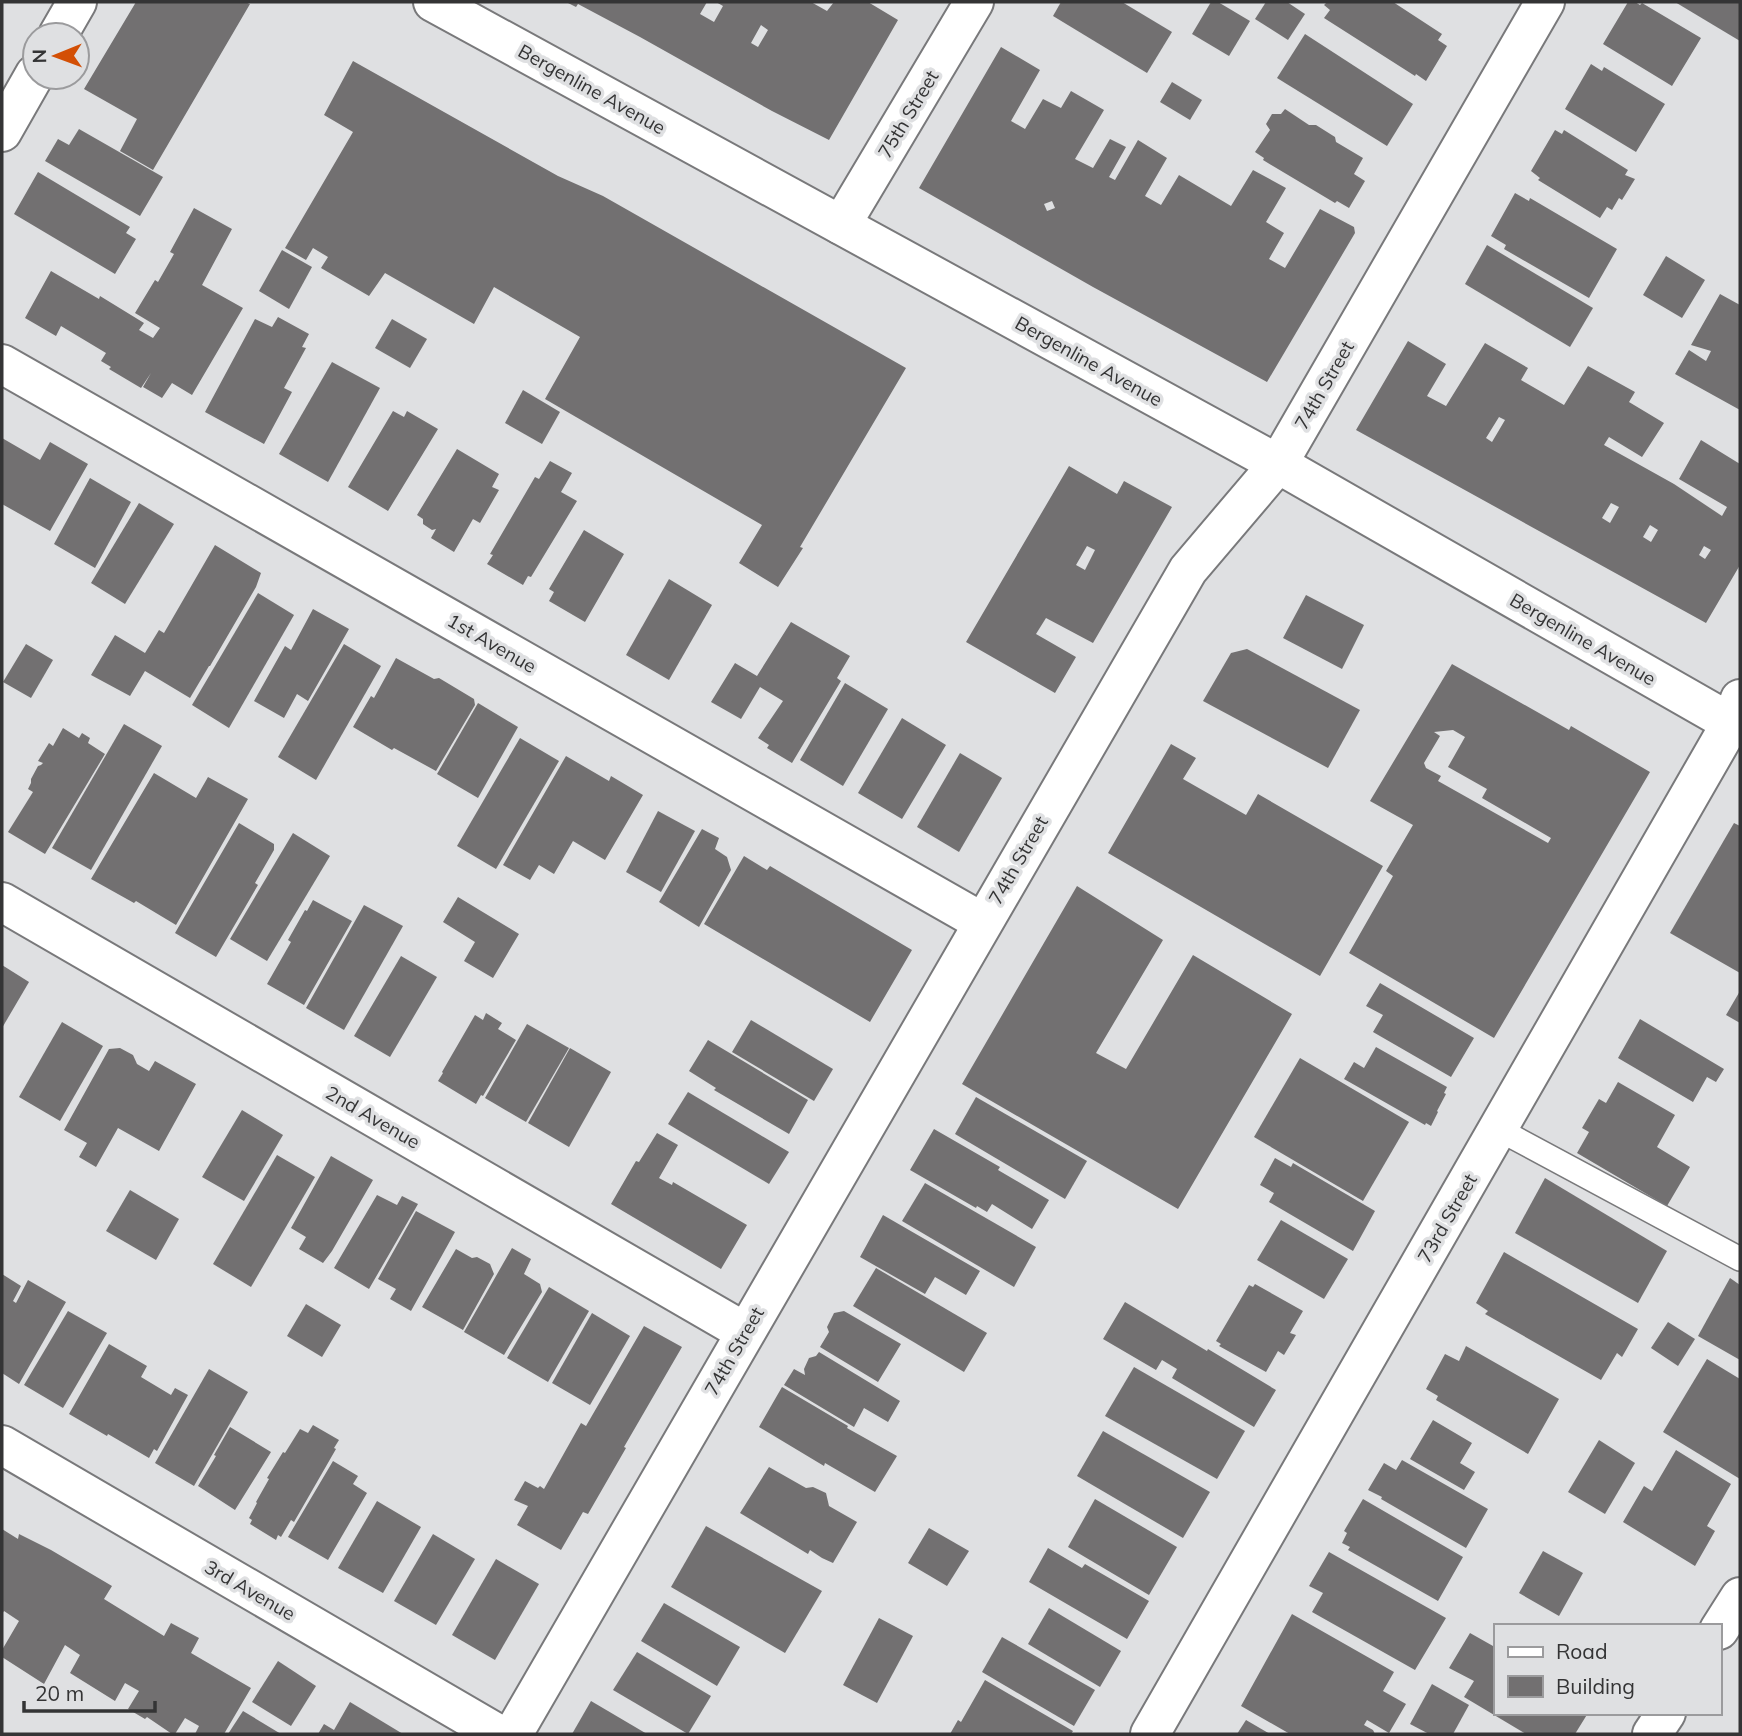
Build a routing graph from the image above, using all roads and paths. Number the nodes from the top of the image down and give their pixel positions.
1 (77, 2) edge
2 (433, 2) edge
3 (974, 2) edge
4 (1545, 2) edge
5 (66, 21) edge
6 (25, 91) edge
7 (2, 132) edge
8 (841, 225) junction
9 (2, 364) edge
10 (1278, 464) junction
11 (1737, 717) edge
12 (2, 902) edge
13 (982, 922) junction
14 (1497, 1129) junction
15 (1740, 1259) edge
16 (745, 1332) junction
17 (2, 1445) edge
18 (1740, 1597) edge
19 (1721, 1627) edge
20 (1665, 1715) edge
21 (498, 1734) edge
22 (513, 1734) edge
23 (1150, 1734) edge
24 (1652, 1734) edge

1 - 5 street
2 - 8 street, Bergenline Avenue
3 - 8 street, 75th Street
4 - 10 street, 74th Street
6 - 7 street
8 - 10 street, Bergenline Avenue
9 - 13 street, 1st Avenue
10 - 11 street, Bergenline Avenue
10 - 13 street, 74th Street
11 - 14 street, 73rd Street
12 - 16 street, 2nd Avenue
13 - 16 street, 74th Street
14 - 15 lane
14 - 23 street, 73rd Street
16 - 22 street, 74th Street
17 - 21 street, 3rd Avenue
18 - 19 street
20 - 24 street

